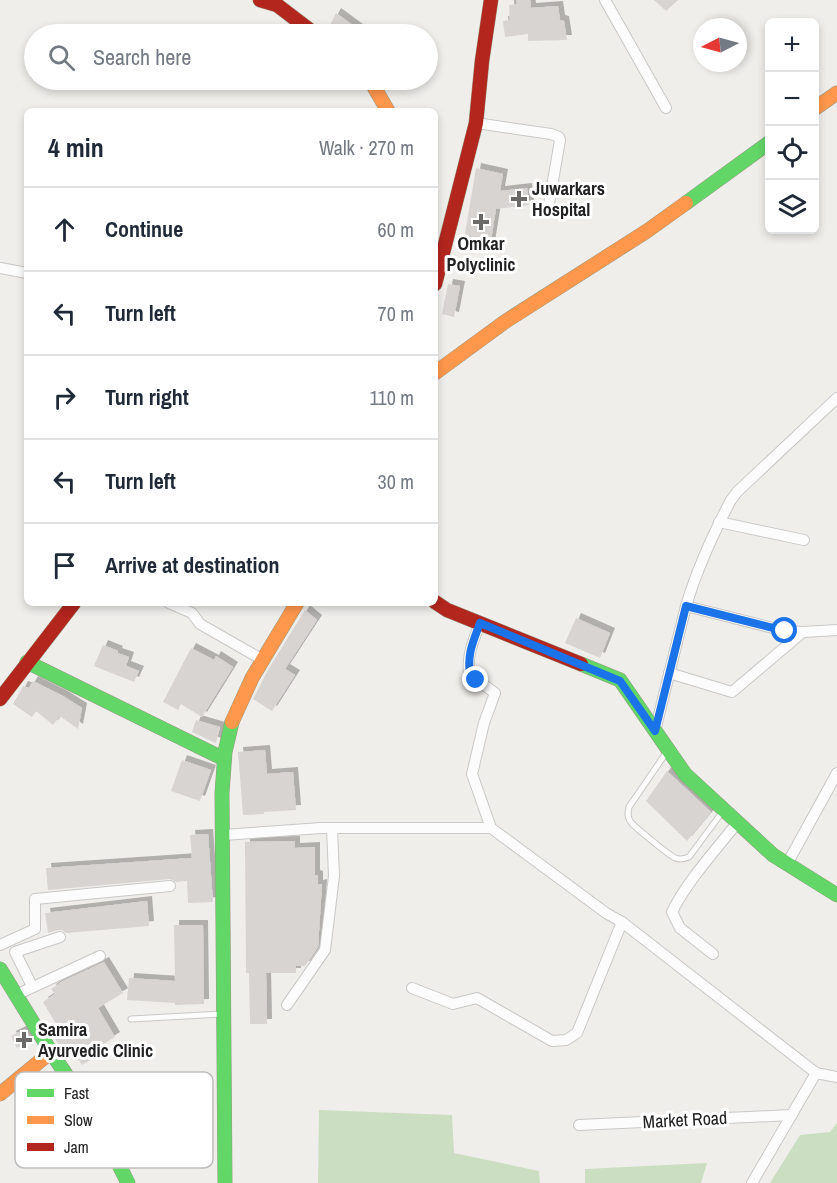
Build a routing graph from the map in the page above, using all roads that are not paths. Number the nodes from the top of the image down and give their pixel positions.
1 (260, 0) edge
2 (491, 0) edge
3 (605, 0) edge
4 (302, 24) edge
5 (375, 90) edge
6 (837, 93) edge
7 (819, 106) edge
8 (386, 108) edge
9 (666, 108) dead end
10 (476, 123) junction
11 (765, 146) edge
12 (549, 204) dead end
13 (438, 265) edge
14 (0, 268) edge
15 (439, 270) junction
16 (24, 272) edge
17 (438, 274) edge
18 (438, 371) edge
19 (837, 398) edge
20 (719, 522) junction
21 (804, 540) dead end
22 (438, 604) edge
23 (72, 606) edge
24 (176, 606) edge
25 (295, 606) edge
26 (686, 606) junction
27 (480, 623) junction
28 (837, 630) edge
29 (803, 632) junction
30 (263, 660) junction
31 (27, 662) junction
32 (669, 673) junction
33 (4, 684) edge
34 (0, 699) edge
35 (655, 731) junction
36 (668, 750) junction
37 (224, 759) junction
38 (837, 773) edge
39 (724, 810) junction
40 (737, 823) junction
41 (332, 828) junction
42 (491, 828) junction
43 (223, 835) junction
44 (787, 864) junction
45 (170, 886) dead end
46 (837, 895) edge
47 (622, 922) junction
48 (60, 937) dead end
49 (0, 945) edge
50 (713, 954) dead end
51 (100, 956) dead end
52 (0, 969) edge
53 (32, 986) junction
54 (412, 988) dead end
55 (16, 995) junction
56 (287, 1005) dead end
57 (223, 1014) junction
58 (131, 1019) dead end
59 (51, 1052) junction
60 (27, 1072) edge
61 (64, 1072) edge
62 (816, 1073) junction
63 (837, 1077) edge
64 (15, 1082) edge
65 (0, 1094) edge
66 (792, 1115) junction
67 (579, 1125) dead end
68 (120, 1168) edge
69 (128, 1183) edge
70 (225, 1183) edge
71 (752, 1183) edge

1 - 4 street
2 - 10 street
3 - 9 street
5 - 8 street
6 - 7 street
10 - 12 street
10 - 15 street
11 - 18 street
13 - 15 street
14 - 16 street
15 - 17 street
19 - 20 street
20 - 21 street
20 - 26 street
22 - 27 street
23 - 31 street
24 - 30 street
25 - 30 street
26 - 29 street
26 - 32 street
27 - 35 street
27 - 42 street
28 - 29 street
29 - 32 street
30 - 37 street
31 - 33 street
31 - 37 street
32 - 35 street
33 - 34 street
35 - 36 street
36 - 39 street
36 - 39 lane
37 - 43 street
38 - 44 street
39 - 40 street
40 - 44 street
40 - 50 street
41 - 42 street
41 - 43 street
41 - 56 street
42 - 47 street
43 - 57 street
44 - 46 street
45 - 49 street
47 - 54 street
47 - 62 street
48 - 53 street
51 - 53 street
52 - 55 street
53 - 55 street
55 - 59 street
57 - 58 lane
57 - 70 street
59 - 60 street
59 - 61 street
62 - 63 street
62 - 66 street
64 - 65 street
66 - 67 street, Market Road
66 - 71 street
68 - 69 street

